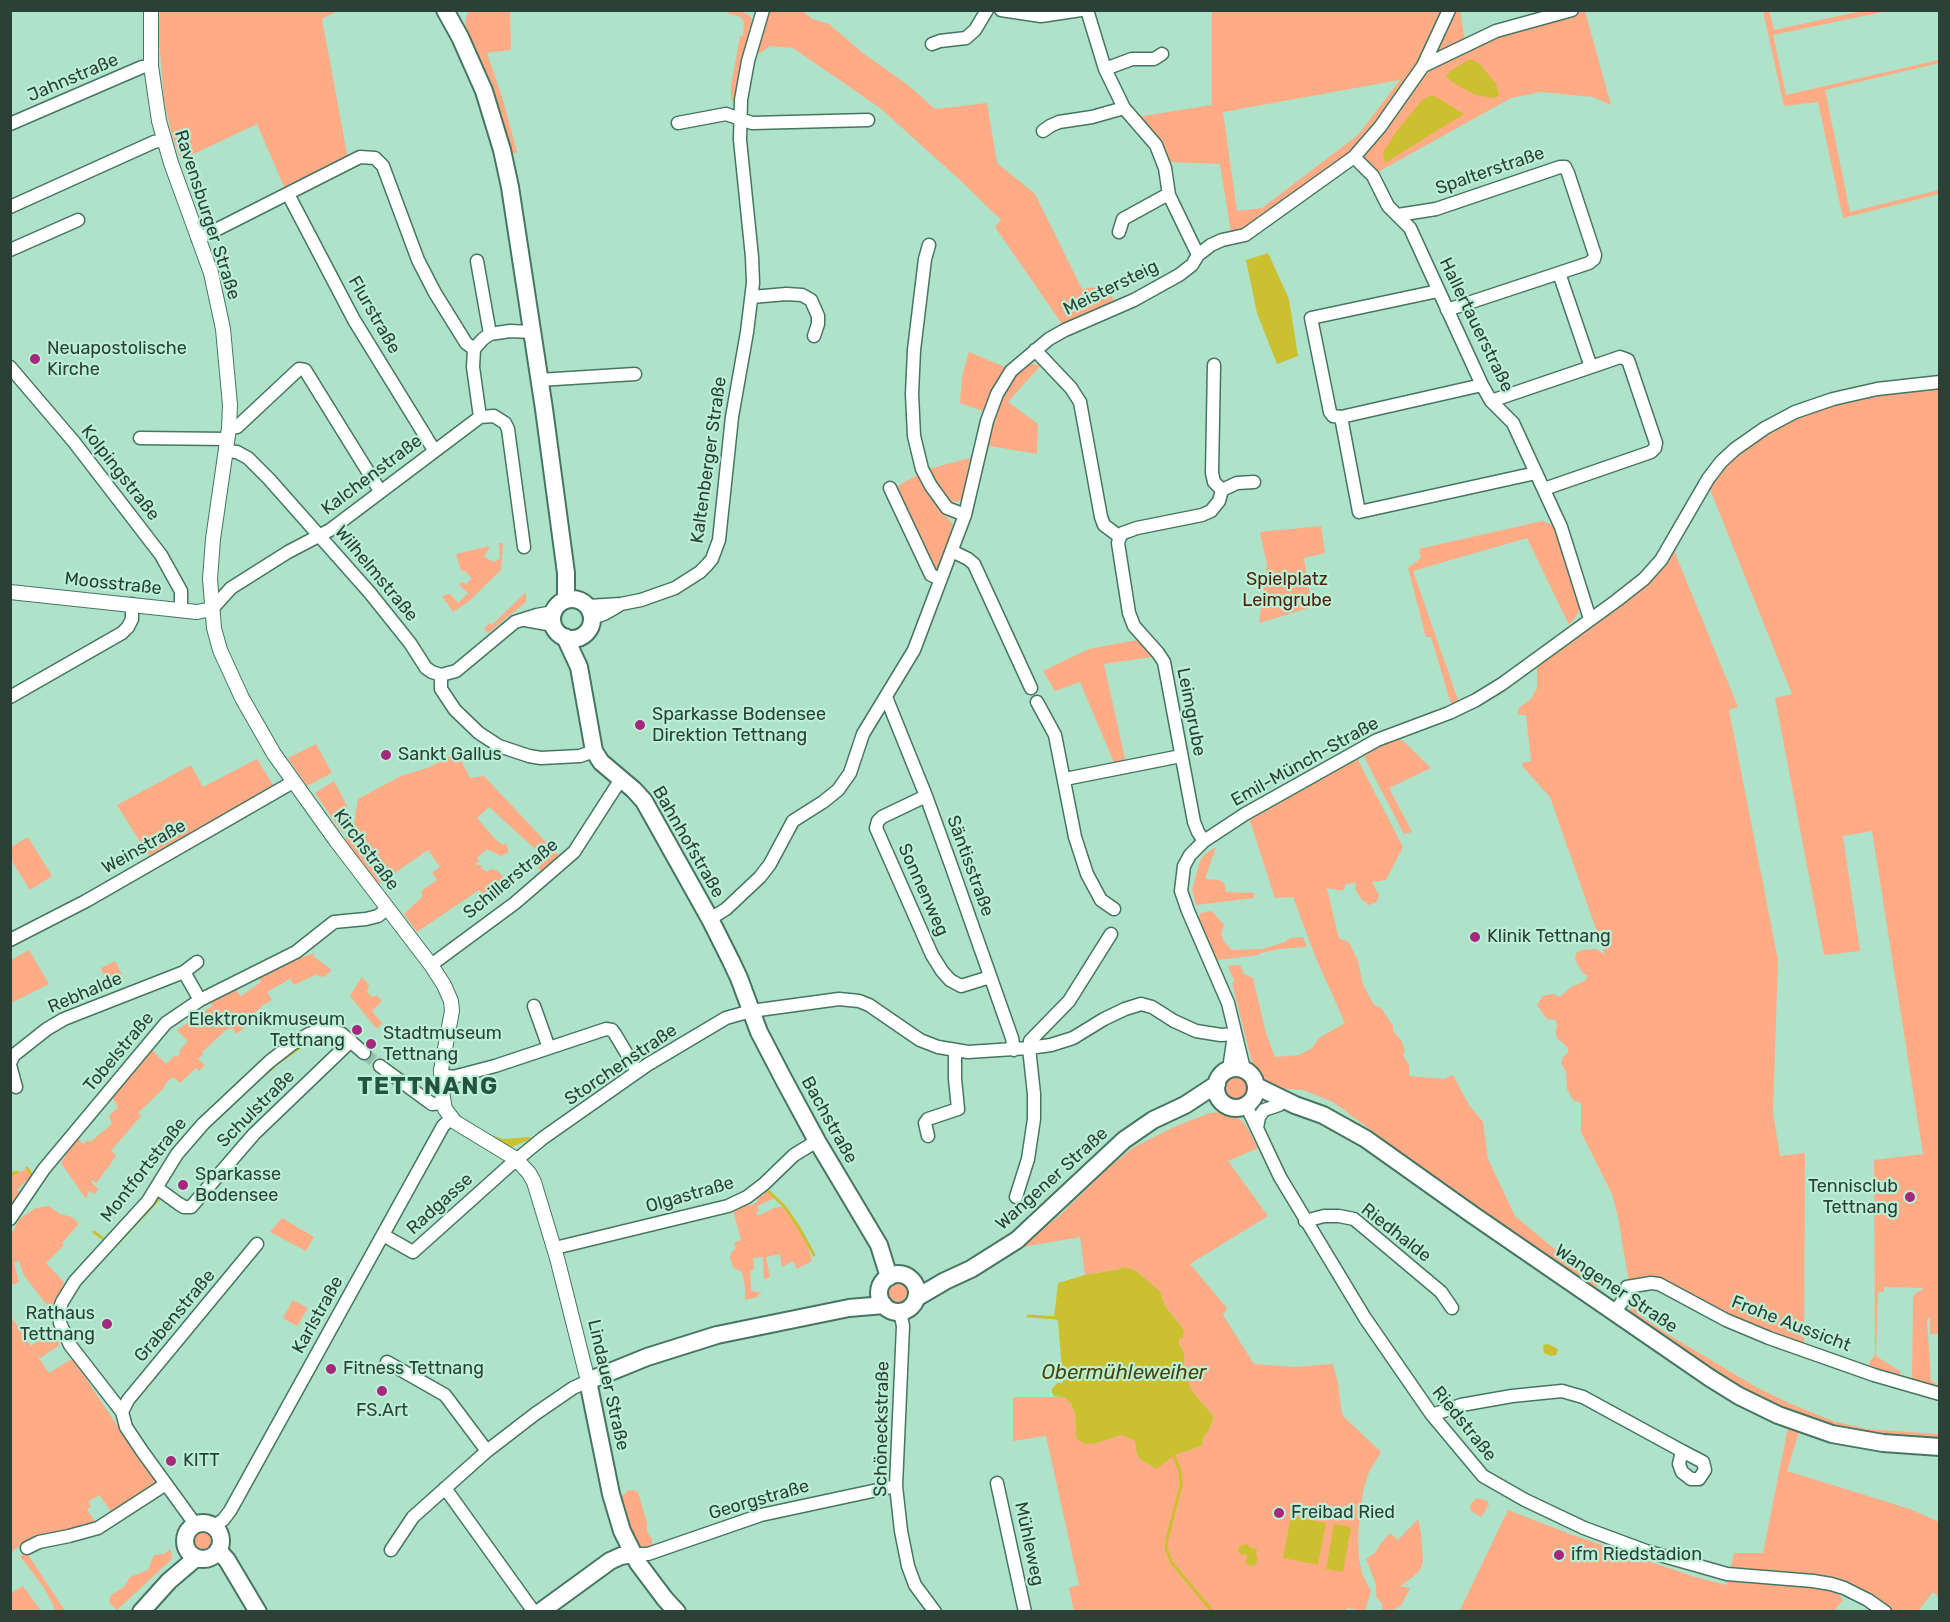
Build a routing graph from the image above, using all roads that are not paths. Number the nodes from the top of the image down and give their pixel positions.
1 (151, 10) edge
2 (445, 10) edge
3 (987, 10) edge
4 (1001, 10) edge
5 (1081, 10) edge
6 (1088, 10) edge
7 (1449, 10) edge
8 (1572, 10) edge
9 (763, 11) edge
10 (932, 44) dead end
11 (1162, 54) dead end
12 (151, 66) junction
13 (1423, 66) junction
14 (1105, 69) junction
15 (1124, 108) junction
16 (740, 119) junction
17 (868, 120) dead end
18 (678, 123) dead end
19 (10, 124) edge
20 (1043, 131) dead end
21 (164, 140) junction
22 (1354, 157) junction
23 (288, 194) junction
24 (1169, 195) junction
25 (10, 207) edge
26 (1398, 215) junction
27 (78, 220) dead end
28 (1119, 232) dead end
29 (198, 239) junction
30 (929, 245) dead end
31 (10, 250) edge
32 (1198, 255) junction
33 (477, 261) dead end
34 (1559, 273) junction
35 (1438, 291) junction
36 (752, 297) junction
37 (1447, 310) junction
38 (532, 332) junction
39 (490, 334) junction
40 (814, 336) dead end
41 (474, 349) junction
42 (1035, 350) junction
43 (1214, 365) dead end
44 (1591, 367) junction
45 (10, 368) edge
46 (635, 374) dead end
47 (539, 380) junction
48 (1940, 382) edge
49 (1482, 385) junction
50 (1491, 401) junction
51 (480, 417) junction
52 (1341, 417) junction
53 (140, 438) dead end
54 (228, 439) junction
55 (434, 450) junction
56 (1536, 473) junction
57 (1254, 482) dead end
58 (890, 488) dead end
59 (1544, 489) junction
60 (1222, 490) junction
61 (380, 491) junction
62 (965, 515) junction
63 (319, 535) junction
64 (1120, 537) junction
65 (524, 547) dead end
66 (952, 551) junction
67 (940, 579) junction
68 (10, 592) edge
69 (132, 604) junction
70 (581, 606) junction
71 (212, 609) junction
72 (181, 610) junction
73 (1590, 619) junction
74 (557, 625) junction
75 (583, 635) junction
76 (579, 667) junction
77 (441, 675) junction
78 (1031, 688) dead end
79 (10, 697) edge
80 (886, 697) junction
81 (1037, 702) dead end
82 (594, 751) junction
83 (1181, 756) junction
84 (621, 779) junction
85 (1065, 779) junction
86 (293, 782) junction
87 (926, 796) junction
88 (1204, 841) junction
89 (388, 908) junction
90 (1114, 909) dead end
91 (710, 919) junction
92 (1111, 934) dead end
93 (10, 940) edge
94 (196, 962) dead end
95 (431, 964) junction
96 (184, 972) junction
97 (990, 977) junction
98 (200, 1000) junction
99 (534, 1006) dead end
100 (751, 1011) junction
101 (1234, 1034) junction
102 (351, 1041) junction
103 (549, 1048) junction
104 (1029, 1048) junction
105 (1014, 1050) junction
106 (955, 1051) junction
107 (364, 1053) tunnel mouth
108 (10, 1064) edge
109 (380, 1066) tunnel mouth
110 (1236, 1069) junction
111 (637, 1071) junction
112 (441, 1075) junction
113 (1216, 1084) junction
114 (1256, 1086) junction
115 (16, 1088) dead end
116 (1222, 1102) junction
117 (444, 1103) junction
118 (1248, 1104) junction
119 (1185, 1105) junction
120 (1287, 1105) junction
121 (450, 1119) junction
122 (1257, 1128) junction
123 (928, 1137) dead end
124 (817, 1142) junction
125 (516, 1159) junction
126 (157, 1188) junction
127 (1016, 1197) dead end
128 (10, 1219) edge
129 (1305, 1221) junction
130 (383, 1234) junction
131 (257, 1244) dead end
132 (555, 1248) junction
133 (945, 1281) junction
134 (894, 1286) junction
135 (916, 1298) junction
136 (1452, 1308) dead end
137 (900, 1312) junction
138 (1614, 1312) junction
139 (387, 1362) dead end
140 (588, 1381) junction
141 (1940, 1394) edge
142 (122, 1412) junction
143 (1432, 1415) junction
144 (1940, 1446) edge
145 (487, 1451) junction
146 (1682, 1451) dead end
147 (997, 1483) dead end
148 (166, 1484) junction
149 (896, 1486) junction
150 (445, 1488) junction
151 (195, 1524) junction
152 (214, 1526) junction
153 (185, 1545) junction
154 (27, 1548) dead end
155 (391, 1550) dead end
156 (633, 1554) junction
157 (209, 1555) junction
158 (169, 1581) junction
159 (141, 1611) edge
160 (258, 1611) edge
161 (534, 1611) edge
162 (540, 1611) edge
163 (677, 1611) edge
164 (935, 1611) edge
165 (1025, 1611) edge
166 (1885, 1611) edge

1 - 12 street, Ravensburger Straße
2 - 38 main road
3 - 10 street
4 - 5 street
6 - 14 street
7 - 13 street, Meistersteig
8 - 13 street
9 - 16 street, Kaltenberger Straße
11 - 14 street
12 - 19 street, Jahnstraße
12 - 21 street, Ravensburger Straße
13 - 22 street, Meistersteig
14 - 15 street
15 - 20 street
15 - 24 street
16 - 17 street
16 - 18 street
16 - 36 street, Kaltenberger Straße
21 - 25 street
21 - 29 street, Ravensburger Straße
22 - 26 street, Hallertauerstraße
22 - 32 street, Meistersteig
23 - 29 street
23 - 41 street
23 - 55 street, Flurstraße
24 - 28 street
24 - 32 street
26 - 34 street, Spalterstraße
26 - 35 street, Hallertauerstraße
27 - 31 street
29 - 54 street, Ravensburger Straße
30 - 62 street
32 - 42 street, Meistersteig
33 - 39 street
34 - 37 street, Spalterstraße
34 - 44 street
35 - 37 street, Hallertauerstraße
35 - 52 street
36 - 40 street
36 - 70 street, Kaltenberger Straße
37 - 49 street, Hallertauerstraße
38 - 39 street
38 - 47 main road
39 - 41 street
41 - 51 street
42 - 62 street, Meistersteig
42 - 64 street
43 - 60 street
44 - 50 street
44 - 59 street
45 - 72 street, Kolpingstraße
46 - 47 street
47 - 70 main road
48 - 73 street, Emil-Münch-Straße
49 - 50 street, Hallertauerstraße
49 - 52 street
50 - 56 street, Hallertauerstraße
51 - 55 street, Kalchenstraße
51 - 65 street
52 - 56 street
53 - 54 street
54 - 61 street
54 - 63 street, Wilhelmstraße
54 - 71 street, Ravensburger Straße
55 - 61 street, Kalchenstraße
56 - 59 street, Hallertauerstraße
57 - 60 street
58 - 67 street
59 - 73 street, Hallertauerstraße
60 - 64 street
61 - 63 street, Kalchenstraße
62 - 66 street, Meistersteig
63 - 71 street, Kalchenstraße
63 - 77 street, Wilhelmstraße
64 - 83 street, Leimgrube
66 - 67 street, Meistersteig
66 - 78 street
67 - 80 street, Meistersteig
68 - 69 street, Moosstraße
69 - 72 street, Moosstraße
69 - 79 street
70 - 74 main road
70 - 75 main road
71 - 72 street, Moosstraße
71 - 86 street, Kirchstraße
73 - 88 street, Emil-Münch-Straße
74 - 75 main road
74 - 76 main road
74 - 77 street
75 - 76 main road
76 - 82 main road
77 - 82 street
80 - 87 street, Säntisstraße
80 - 91 street, Meistersteig
81 - 85 street
82 - 84 main road, Bahnhofstraße
83 - 85 street
83 - 88 street, Leimgrube
84 - 91 main road, Bahnhofstraße
84 - 95 street, Schillerstraße
85 - 90 street
86 - 89 street, Kirchstraße
86 - 93 street, Weinstraße
87 - 97 street, Säntisstraße
87 - 97 street, Sonnenweg
88 - 101 street, Emil-Münch-Straße
89 - 95 street, Kirchstraße
89 - 98 street, Tobelstraße
91 - 100 main road, Bahnhofstraße
92 - 104 street
94 - 96 street, Rebhalde
95 - 112 street, Kirchstraße
96 - 98 street
96 - 108 street, Rebhalde
97 - 105 street, Säntisstraße
98 - 128 street, Tobelstraße
99 - 103 street
100 - 106 street, Storchenstraße
100 - 111 street, Storchenstraße
100 - 124 main road, Bachstraße
101 - 104 street, Storchenstraße
101 - 110 street, Emil-Münch-Straße
102 - 107 street, Montfortstraße
102 - 126 street, Montfortstraße
102 - 126 street, Schulstraße
103 - 111 street
103 - 112 street
104 - 105 street, Storchenstraße
104 - 127 street
105 - 106 street, Storchenstraße
106 - 123 street
108 - 115 street, Rebhalde
109 - 117 street
110 - 113 main road
110 - 114 main road
111 - 125 street, Storchenstraße
112 - 117 street, Kirchstraße
113 - 116 main road
113 - 119 main road, Wangener Straße
114 - 118 main road
114 - 120 main road, Wangener Straße
116 - 118 main road
116 - 119 main road, Wangener Straße
117 - 121 street, Kirchstraße
118 - 120 main road, Wangener Straße
118 - 122 street, Riedstraße
119 - 133 main road, Wangener Straße
120 - 122 street
120 - 138 main road, Wangener Straße
121 - 125 street
121 - 130 street, Karlstraße
122 - 129 street, Riedstraße
124 - 132 street, Olgastraße
124 - 134 main road, Bachstraße
125 - 130 street, Radgasse
125 - 132 street, Lindauer Straße
126 - 142 street, Montfortstraße
129 - 136 street, Riedhalde
129 - 143 street, Riedstraße
130 - 152 street, Karlstraße
131 - 142 street, Grabenstraße
132 - 140 street, Lindauer Straße
133 - 134 main road, Wangener Straße
133 - 135 main road, Wangener Straße
134 - 135 main road
134 - 137 main road
134 - 140 main road
135 - 137 main road, Wangener Straße
137 - 149 street, Schöneckstraße
138 - 141 street, Frohe Aussicht
138 - 144 main road, Wangener Straße
139 - 145 street
140 - 145 street
140 - 156 main road, Lindauer Straße
142 - 148 street
143 - 146 street
143 - 166 street, Riedstraße
145 - 150 street
147 - 165 street, Mühleweg
148 - 151 street
148 - 154 street
149 - 156 street, Georgstraße
149 - 164 street, Schöneckstraße
150 - 155 street
150 - 161 street
151 - 152 main road
151 - 153 main road
152 - 157 main road
153 - 157 main road
153 - 158 main road
156 - 162 main road
156 - 163 main road, Lindauer Straße
157 - 158 main road
157 - 160 main road
158 - 159 main road

